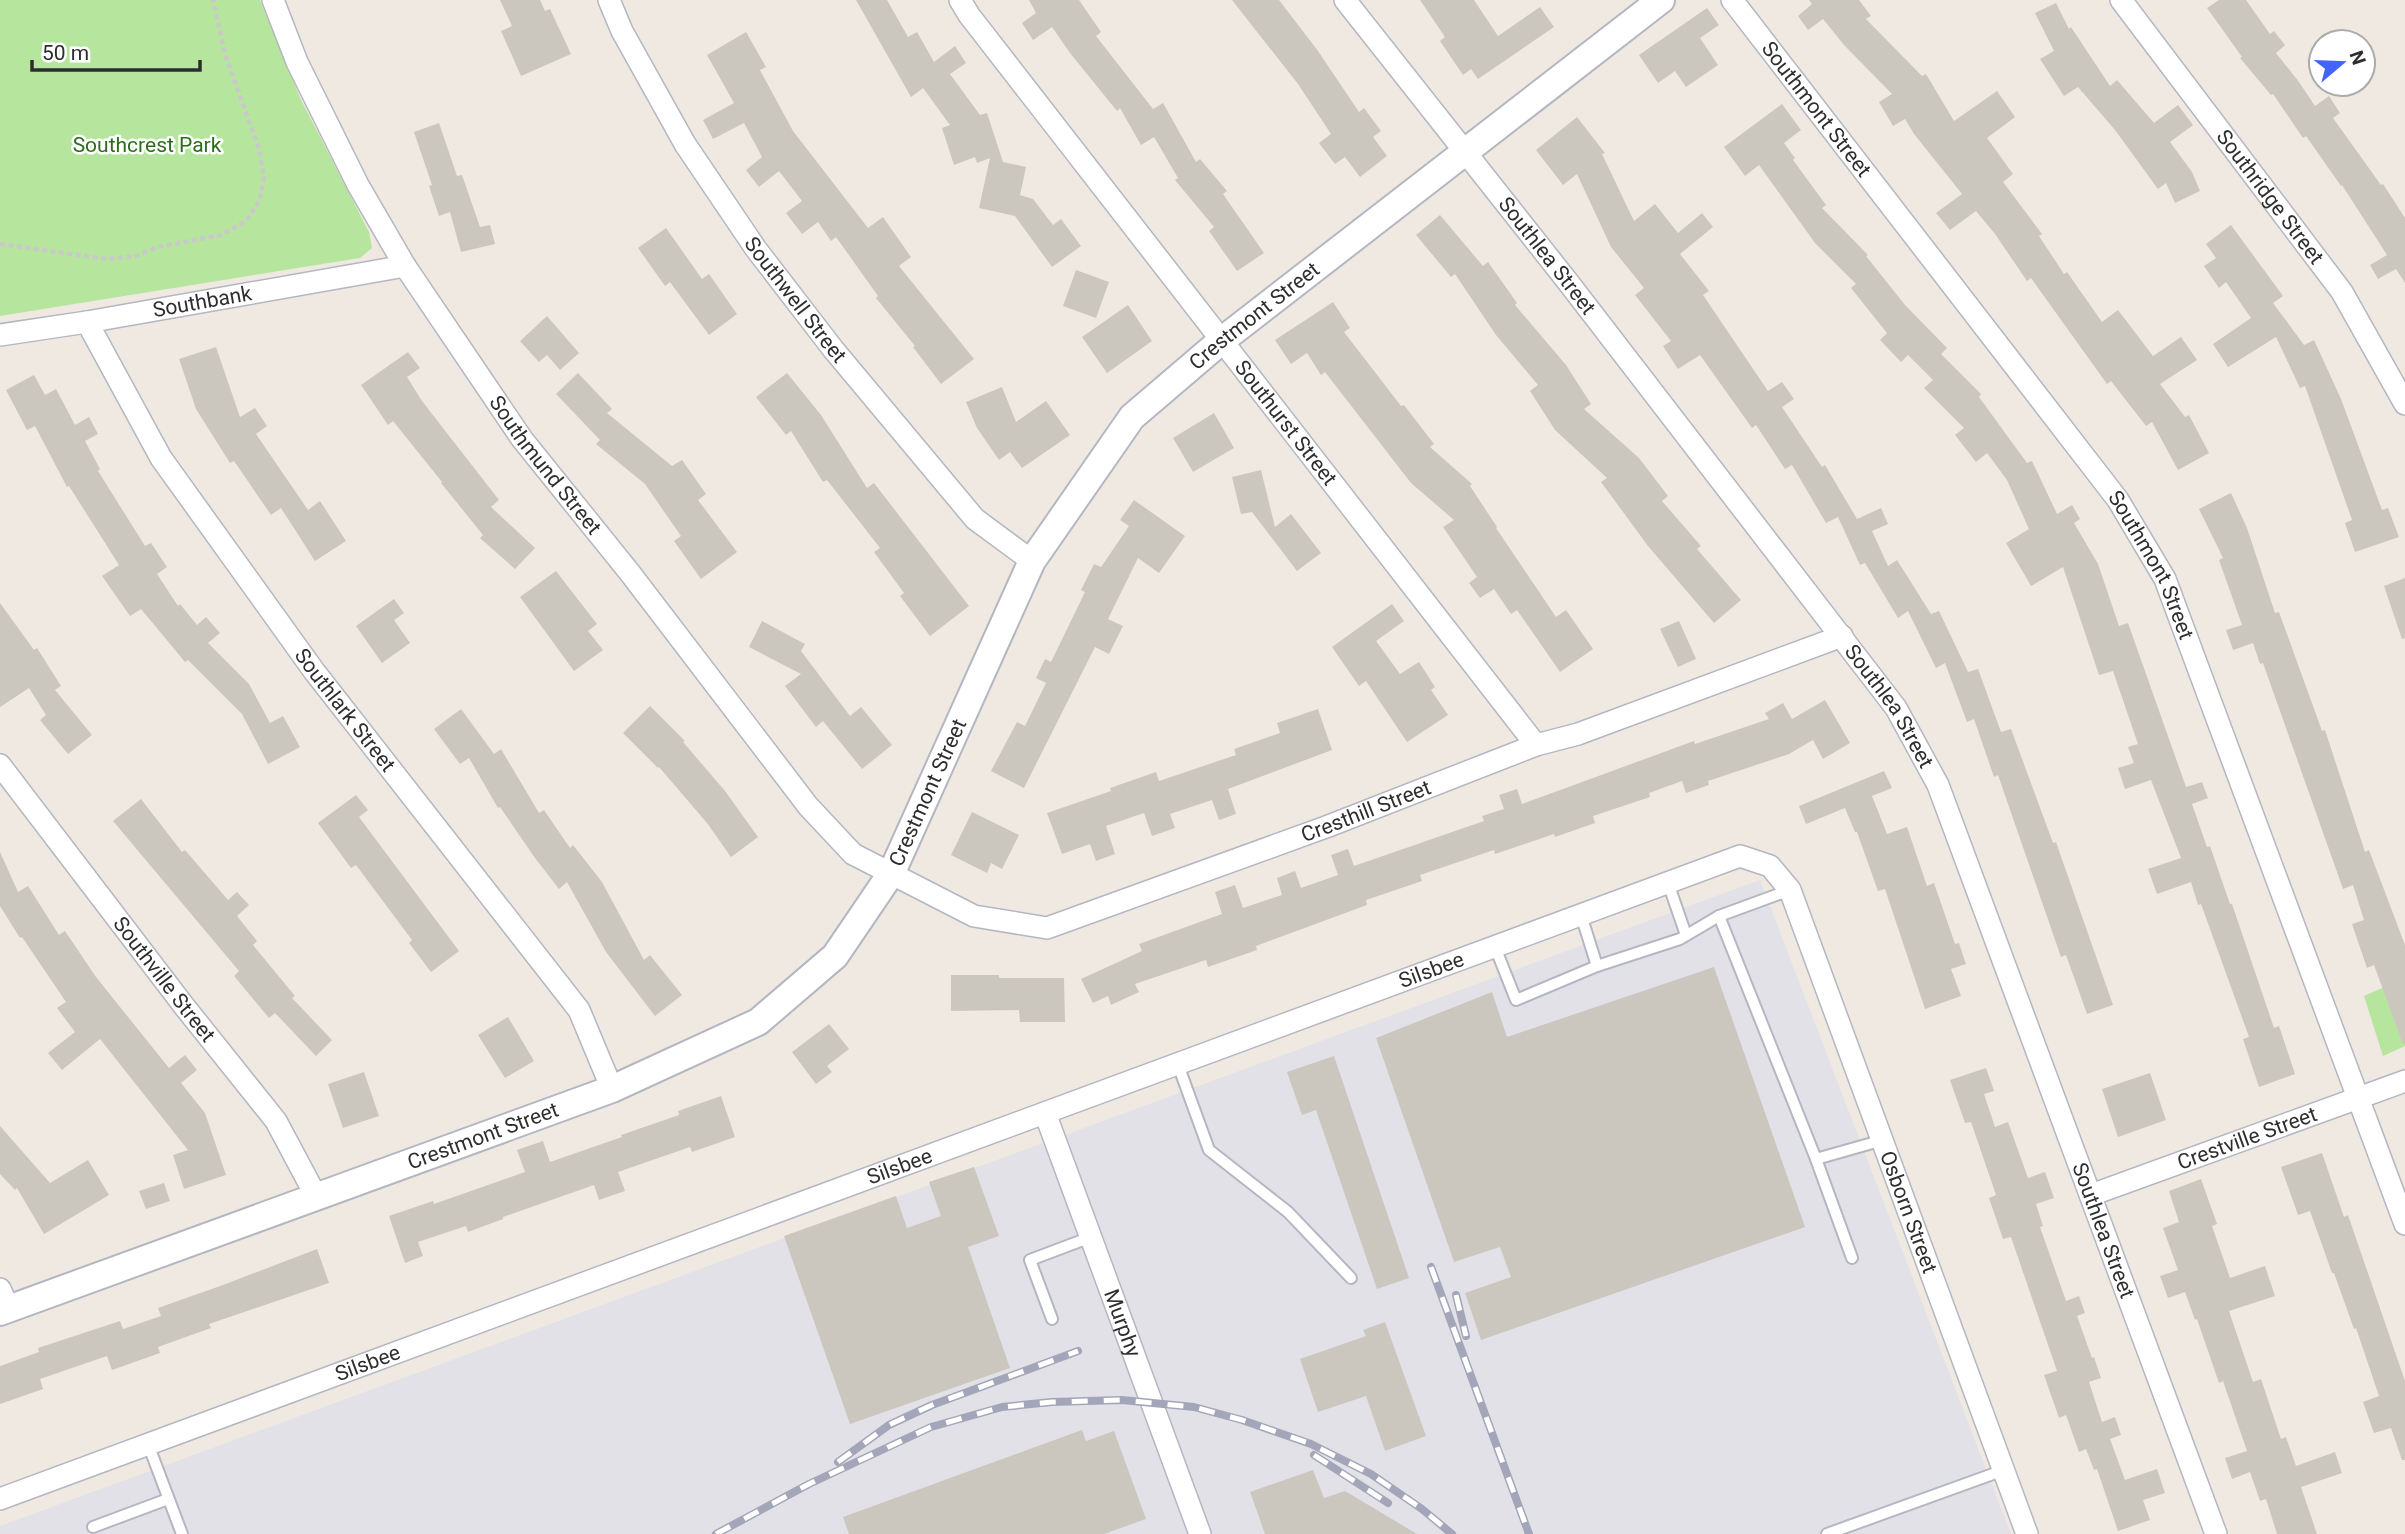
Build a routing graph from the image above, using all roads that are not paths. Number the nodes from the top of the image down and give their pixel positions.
1 (273, 0) edge
2 (609, 0) edge
3 (960, 0) edge
4 (1345, 0) edge
5 (1661, 0) edge
6 (1732, 0) edge
7 (2121, 0) edge
8 (1465, 154) junction
9 (405, 266) junction
10 (86, 322) junction
11 (0, 335) edge
12 (1221, 341) junction
13 (2405, 404) edge
14 (1032, 561) junction
15 (1842, 636) junction
16 (1536, 745) junction
17 (0, 765) edge
18 (892, 872) junction
19 (1668, 883) junction
20 (1790, 890) junction
21 (1581, 915) junction
22 (1719, 916) junction
23 (1686, 935) junction
24 (1495, 947) junction
25 (1597, 966) junction
26 (1177, 1062) junction
27 (2405, 1082) edge
28 (612, 1088) junction
29 (2358, 1098) junction
30 (1045, 1113) junction
31 (1883, 1140) junction
32 (1815, 1158) junction
33 (2091, 1195) junction
34 (317, 1198) junction
35 (2405, 1224) edge
36 (1091, 1237) junction
37 (1852, 1258) dead end
38 (1351, 1278) dead end
39 (3, 1304) edge
40 (1052, 1319) dead end
41 (148, 1444) junction
42 (2004, 1470) junction
43 (0, 1499) edge
44 (168, 1499) junction
45 (93, 1527) dead end
46 (181, 1534) edge
47 (1200, 1534) edge
48 (1827, 1534) edge
49 (2027, 1534) edge
50 (2216, 1534) edge

1 - 9 street, Southmund Street
2 - 14 street, Southwell Street
3 - 12 street, Southurst Street
4 - 8 street, Southlea Street
5 - 8 street, Crestmont Street
6 - 29 street, Southmont Street
7 - 13 street, Southridge Street
8 - 12 street, Crestmont Street
8 - 15 street, Southlea Street
9 - 10 street, Southbank
9 - 18 street, Southmund Street
10 - 11 street, Southbank
10 - 28 street, Southlark Street
12 - 14 street, Crestmont Street
12 - 16 street, Southurst Street
14 - 18 street, Crestmont Street
15 - 16 street, Cresthill Street
15 - 33 street, Southlea Street
16 - 18 street, Cresthill Street
17 - 34 street, Southville Street
18 - 28 street, Crestmont Street
19 - 20 street, Silsbee
19 - 21 street, Silsbee
19 - 23 lane
20 - 22 lane
20 - 31 street, Osborn Street
21 - 24 street, Silsbee
21 - 25 lane
22 - 23 lane
22 - 32 lane
23 - 25 lane
24 - 25 lane
24 - 26 street, Silsbee
26 - 30 street, Silsbee
26 - 38 lane
27 - 29 street, Crestville Street
28 - 34 street, Crestmont Street
29 - 33 street, Crestville Street
29 - 35 street, Southmont Street
30 - 36 street, Murphy
30 - 41 street, Silsbee
31 - 32 lane
31 - 42 street, Osborn Street
32 - 37 lane
33 - 50 street, Southlea Street
34 - 39 street, Crestmont Street
36 - 40 lane
36 - 47 street, Murphy
41 - 43 street, Silsbee
41 - 44 lane
42 - 48 lane
42 - 49 street, Osborn Street
44 - 45 lane
44 - 46 lane

